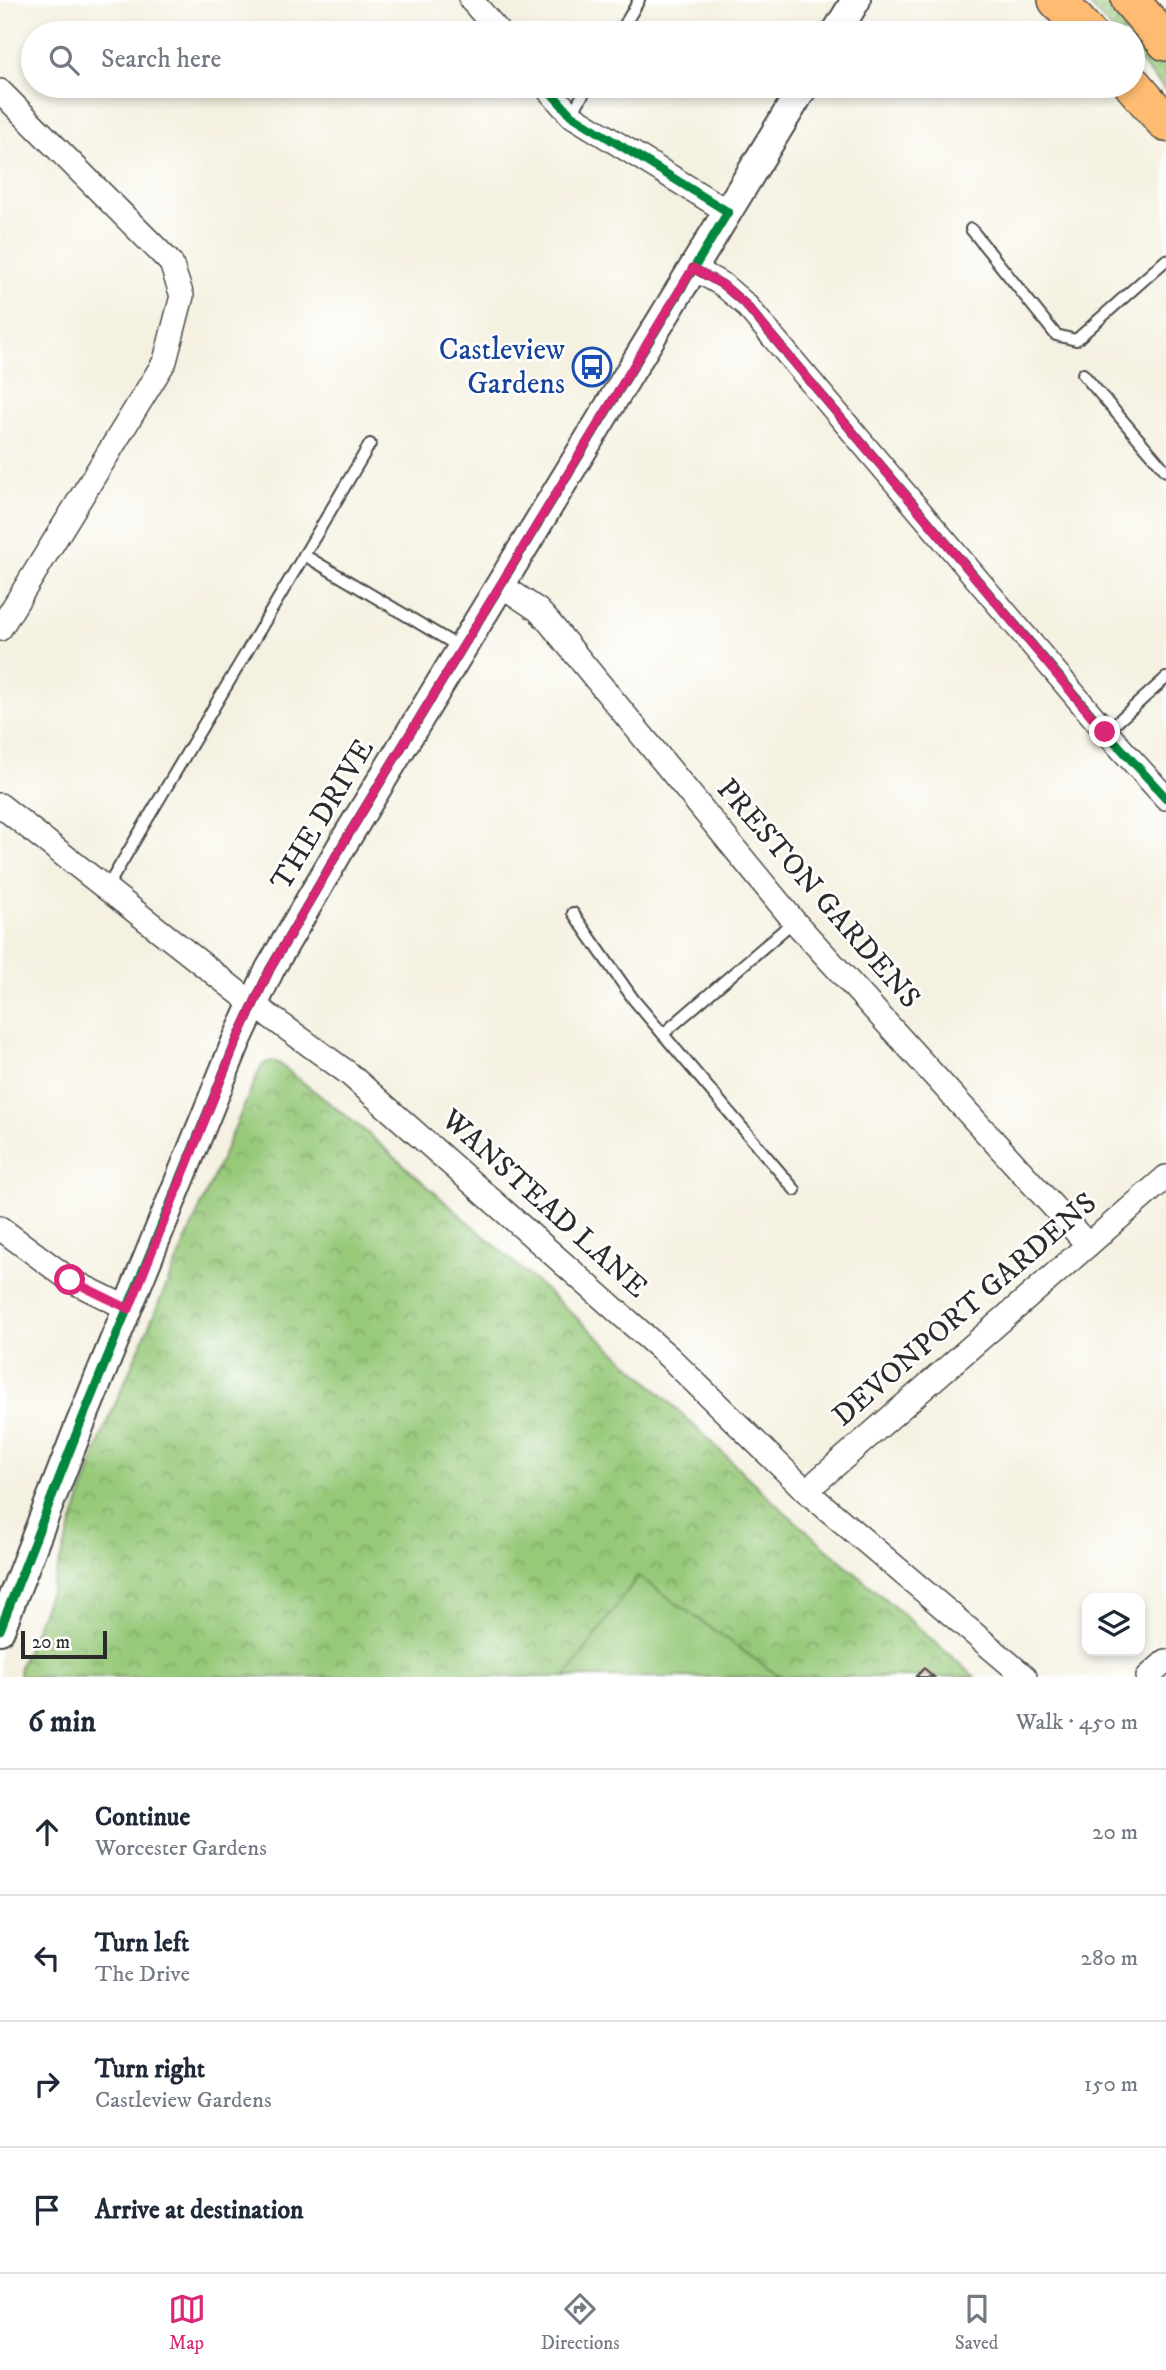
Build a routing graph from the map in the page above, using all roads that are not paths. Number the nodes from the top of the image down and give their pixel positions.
1 (471, 0) edge
2 (639, 0) edge
3 (856, 0) edge
4 (1058, 0) edge
5 (1130, 0) edge
6 (489, 21) edge
7 (627, 21) edge
8 (843, 21) edge
9 (1076, 21) edge
10 (1166, 42) edge
11 (0, 91) edge
12 (556, 98) edge
13 (582, 98) edge
14 (797, 98) edge
15 (1144, 98) edge
16 (571, 115) junction
17 (1166, 123) edge
18 (728, 212) junction
19 (971, 229) dead end
20 (1166, 260) edge
21 (693, 268) junction
22 (1083, 374) dead end
23 (370, 444) dead end
24 (1166, 471) edge
25 (304, 555) junction
26 (502, 584) junction
27 (0, 629) edge
28 (462, 649) junction
29 (1166, 678) edge
30 (1105, 732) junction
31 (1166, 798) edge
32 (0, 805) edge
33 (106, 889) junction
34 (573, 913) dead end
35 (794, 921) junction
36 (253, 1004) junction
37 (663, 1034) junction
38 (1166, 1177) edge
39 (795, 1190) dead end
40 (0, 1228) edge
41 (1088, 1245) junction
42 (129, 1309) junction
43 (806, 1491) junction
44 (0, 1630) edge
45 (1166, 1661) edge
46 (1025, 1677) edge
47 (1148, 1677) edge

1 - 6 street
2 - 7 lane
3 - 8 street
4 - 9 highway
5 - 10 highway
11 - 27 street
12 - 16 street
13 - 16 lane
14 - 18 street, THE DRIVE
15 - 17 highway
16 - 18 street
18 - 21 street, THE DRIVE
19 - 20 lane
21 - 26 street, THE DRIVE
21 - 30 street
22 - 24 lane
23 - 25 lane
25 - 28 lane
25 - 33 lane
26 - 28 street, THE DRIVE
26 - 35 street, PRESTON GARDENS
28 - 36 street, THE DRIVE
29 - 30 lane
30 - 31 street
32 - 33 street, WANSTEAD LANE
33 - 36 street, WANSTEAD LANE
34 - 37 lane
35 - 37 lane
35 - 41 street, PRESTON GARDENS
36 - 42 street, THE DRIVE
36 - 43 street, WANSTEAD LANE
37 - 39 lane
38 - 41 street, DEVONPORT GARDENS
40 - 42 street
41 - 43 street, DEVONPORT GARDENS
42 - 44 street, THE DRIVE
43 - 46 street, WANSTEAD LANE
45 - 47 street

